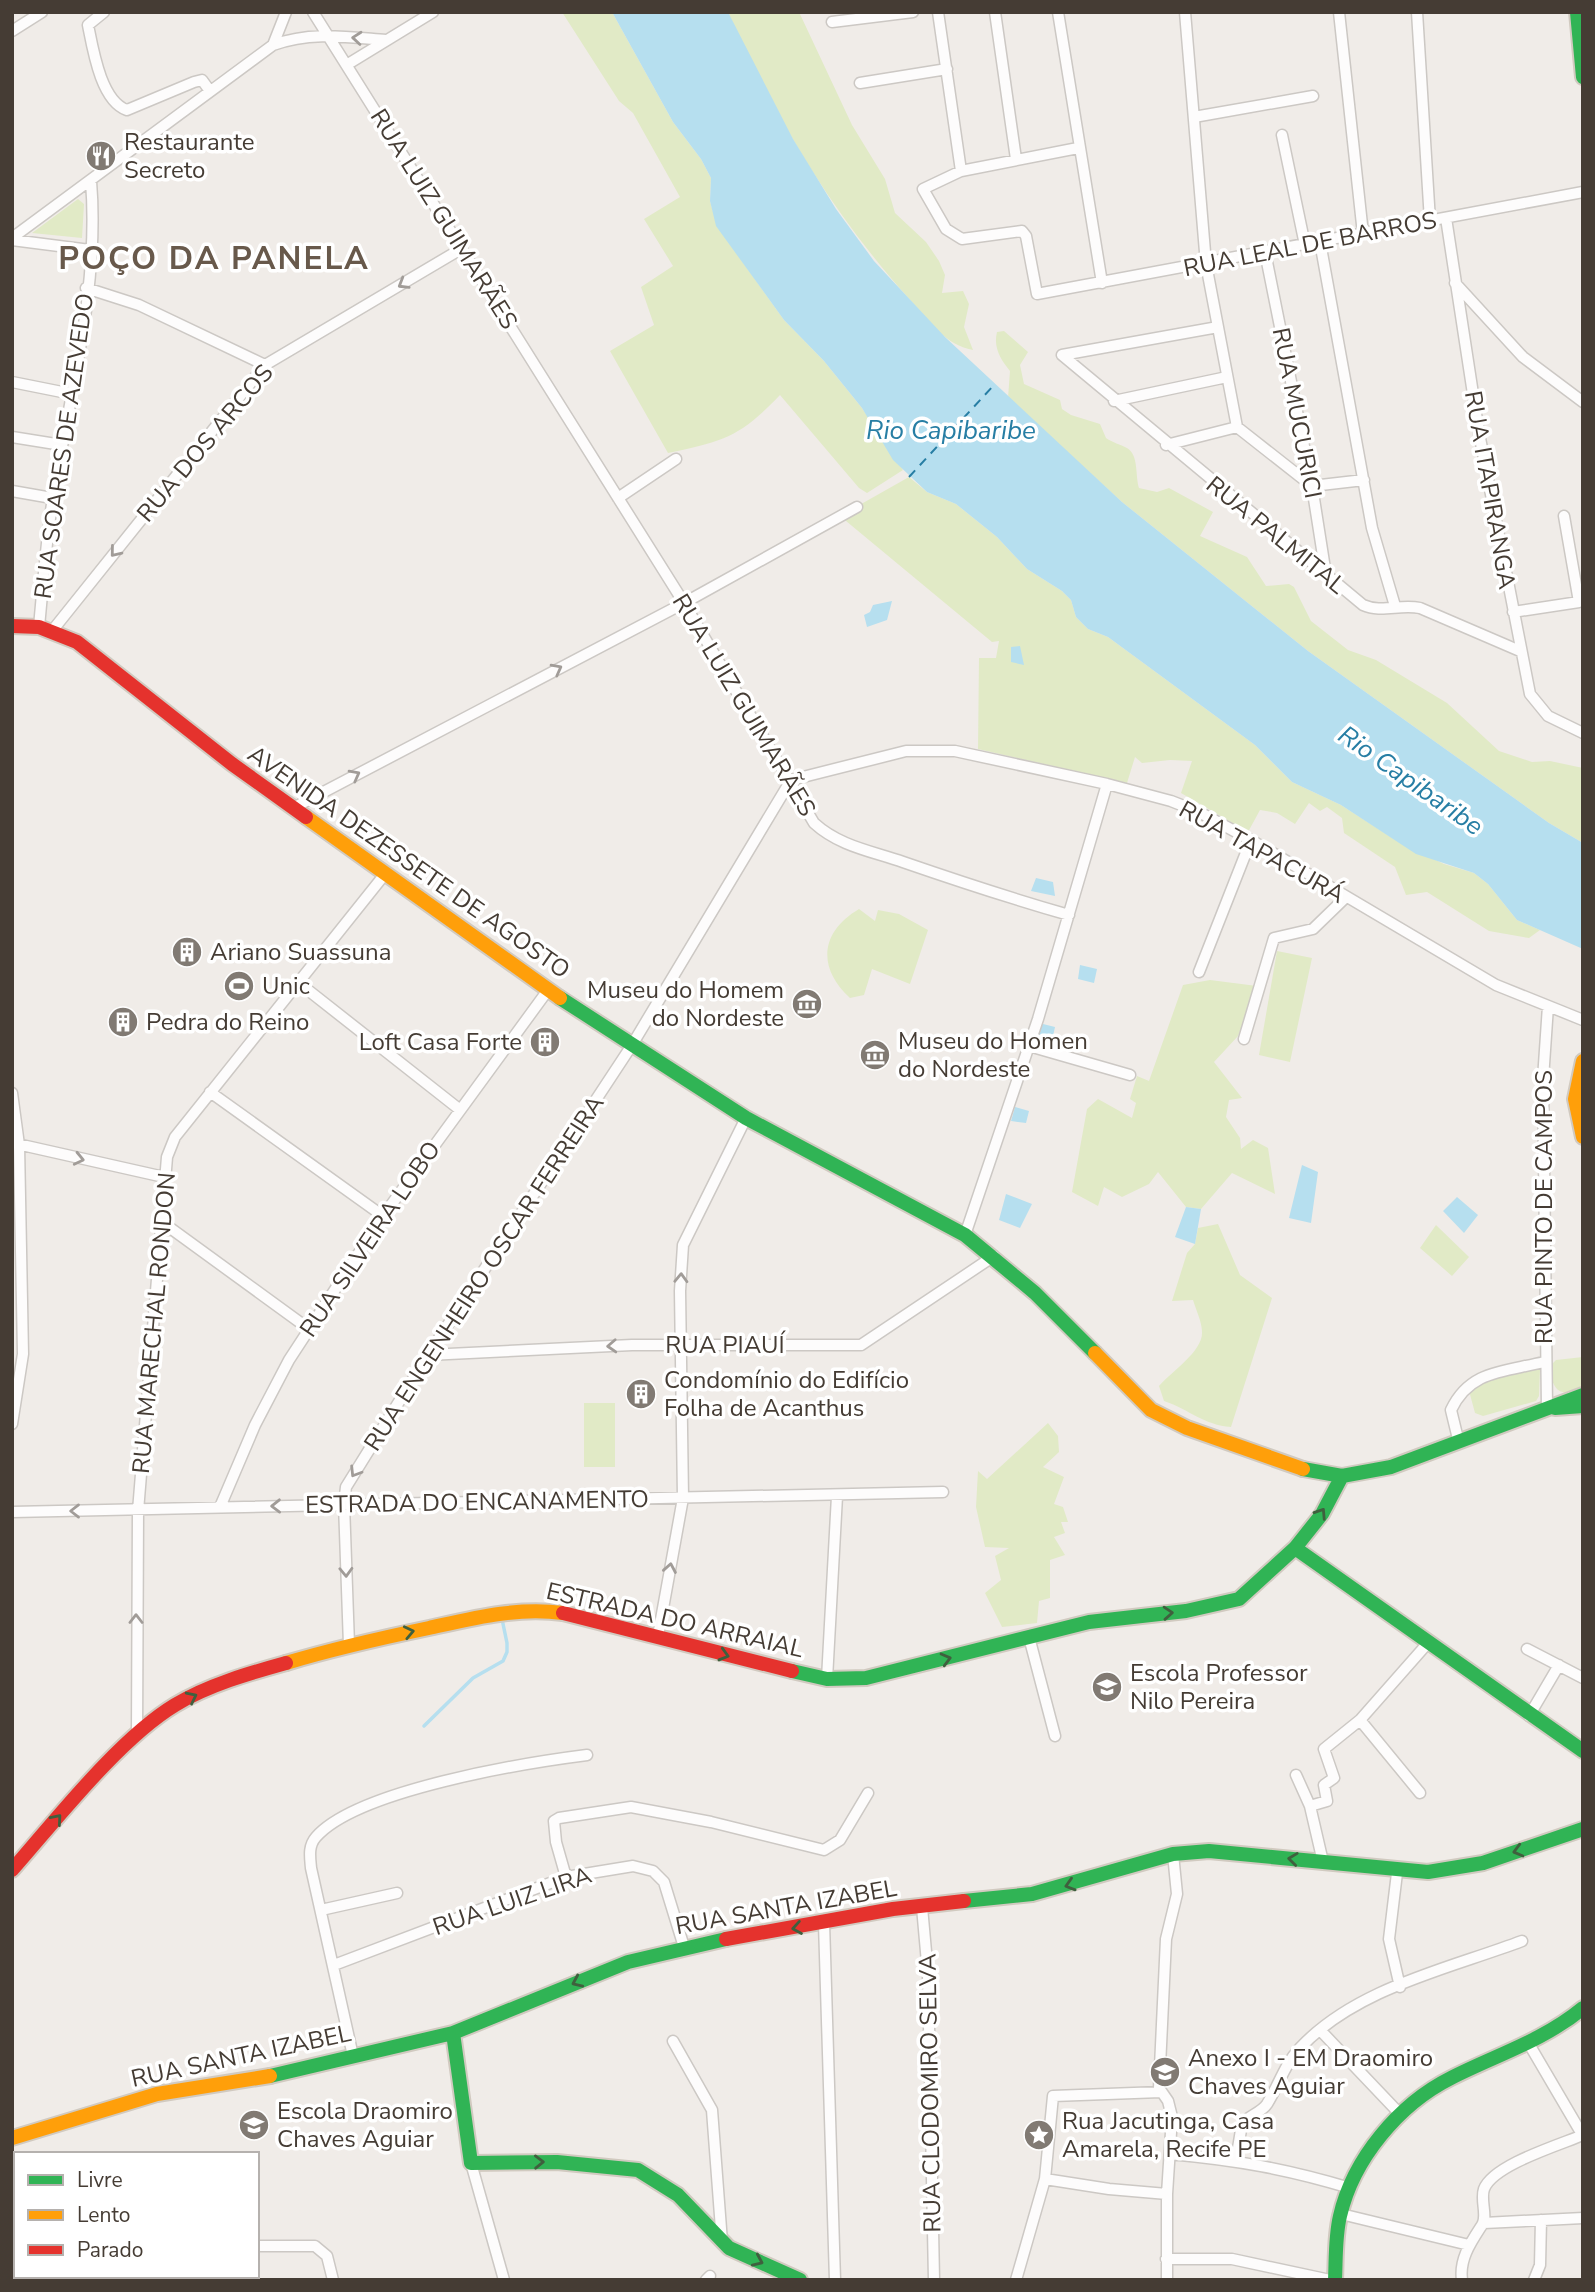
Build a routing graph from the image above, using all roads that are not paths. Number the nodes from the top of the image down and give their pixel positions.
1 (42, 12) edge
2 (104, 12) edge
3 (286, 12) edge
4 (313, 12) edge
5 (433, 12) edge
6 (913, 12) edge
7 (938, 12) edge
8 (995, 12) edge
9 (1058, 12) edge
10 (1185, 12) edge
11 (1339, 12) edge
12 (1417, 12) edge
13 (1577, 12) edge
14 (832, 22) dead end
15 (12, 31) edge
16 (327, 35) junction
17 (386, 40) junction
18 (273, 45) junction
19 (348, 64) junction
20 (947, 69) junction
21 (1583, 76) edge
22 (860, 83) dead end
23 (210, 91) junction
24 (1312, 96) dead end
25 (1194, 117) junction
26 (1282, 135) dead end
27 (1078, 148) junction
28 (1016, 159) junction
29 (961, 171) junction
30 (91, 181) junction
31 (1583, 192) edge
32 (1446, 218) junction
33 (1430, 221) junction
34 (1363, 234) junction
35 (12, 239) edge
36 (1320, 242) junction
37 (1305, 245) junction
38 (461, 249) junction
39 (90, 250) junction
40 (1265, 252) junction
41 (1206, 264) junction
42 (1102, 283) junction
43 (1455, 283) junction
44 (86, 288) junction
45 (1218, 327) junction
46 (265, 365) junction
47 (1227, 377) junction
48 (12, 382) edge
49 (72, 394) junction
50 (1114, 401) junction
51 (1583, 402) edge
52 (1237, 427) junction
53 (12, 437) edge
54 (62, 445) junction
55 (1167, 445) junction
56 (676, 459) dead end
57 (1364, 480) junction
58 (1312, 486) junction
59 (12, 491) edge
60 (52, 498) junction
61 (618, 498) junction
62 (857, 507) dead end
63 (1564, 516) dead end
64 (1326, 575) junction
65 (684, 603) junction
66 (1580, 604) edge
67 (1395, 606) junction
68 (1513, 612) junction
69 (12, 626) edge
70 (46, 629) junction
71 (1520, 651) junction
72 (1583, 733) edge
73 (791, 779) junction
74 (1107, 784) junction
75 (295, 807) junction
76 (1251, 840) junction
77 (385, 874) junction
78 (1345, 898) junction
79 (1069, 915) junction
80 (1199, 972) dead end
81 (299, 983) junction
82 (548, 990) junction
83 (1548, 1006) junction
84 (1583, 1020) edge
85 (1244, 1039) dead end
86 (632, 1045) junction
87 (1029, 1046) junction
88 (1583, 1061) edge
89 (1130, 1075) dead end
90 (210, 1092) junction
91 (12, 1093) edge
92 (459, 1109) junction
93 (746, 1118) junction
94 (1583, 1137) edge
95 (15, 1144) edge
96 (164, 1177) junction
97 (383, 1216) junction
98 (162, 1222) junction
99 (965, 1235) junction
100 (995, 1255) junction
101 (309, 1329) junction
102 (681, 1347) junction
103 (428, 1354) junction
104 (1544, 1362) junction
105 (16, 1395) edge
106 (1583, 1395) edge
107 (1583, 1406) edge
108 (1547, 1408) junction
109 (12, 1424) edge
110 (1459, 1443) junction
111 (1342, 1476) junction
112 (943, 1492) dead end
113 (836, 1496) junction
114 (683, 1498) junction
115 (344, 1504) junction
116 (220, 1507) junction
117 (138, 1511) junction
118 (12, 1512) edge
119 (1294, 1548) junction
120 (658, 1636) junction
121 (1029, 1637) junction
122 (1427, 1644) junction
123 (349, 1645) junction
124 (1527, 1649) dead end
125 (1559, 1665) junction
126 (1583, 1678) edge
127 (827, 1679) junction
128 (1530, 1716) junction
129 (1360, 1720) junction
130 (1055, 1735) dead end
131 (137, 1736) junction
132 (1583, 1751) edge
133 (587, 1755) dead end
134 (1296, 1775) dead end
135 (868, 1793) dead end
136 (1420, 1793) dead end
137 (1310, 1806) junction
138 (1583, 1829) edge
139 (1173, 1854) junction
140 (1323, 1862) junction
141 (12, 1870) edge
142 (1397, 1873) junction
143 (566, 1877) junction
144 (397, 1893) dead end
145 (922, 1907) junction
146 (321, 1910) junction
147 (824, 1923) junction
148 (1522, 1941) dead end
149 (684, 1947) junction
150 (334, 1965) junction
151 (1400, 1987) junction
152 (1583, 2008) edge
153 (1321, 2031) junction
154 (453, 2033) junction
155 (673, 2041) dead end
156 (1529, 2044) junction
157 (354, 2056) junction
158 (1161, 2092) junction
159 (1399, 2113) junction
160 (1583, 2135) edge
161 (12, 2138) edge
162 (1170, 2154) junction
163 (1236, 2160) junction
164 (471, 2163) junction
165 (1045, 2179) junction
166 (1350, 2188) junction
167 (1167, 2194) junction
168 (1340, 2214) junction
169 (1583, 2218) edge
170 (1541, 2220) junction
171 (1484, 2223) junction
172 (722, 2243) junction
173 (1469, 2245) junction
174 (259, 2246) edge
175 (1166, 2259) junction
176 (333, 2280) edge
177 (504, 2280) edge
178 (800, 2280) edge
179 (835, 2280) edge
180 (934, 2280) edge
181 (1016, 2280) edge
182 (1167, 2280) edge
183 (1333, 2280) edge
184 (1462, 2280) edge
185 (1534, 2280) edge

1 - 15 street
2 - 23 street
3 - 18 street
4 - 16 street, RUA LUIZ GUIMARÃES
5 - 17 street
6 - 14 street
7 - 20 street
8 - 28 street
9 - 27 street
10 - 25 street
11 - 34 street
12 - 33 street
13 - 21 main road
17 -> 16 street
16 - 18 street
16 - 19 street, RUA LUIZ GUIMARÃES
17 - 19 street
18 - 23 street
19 - 38 street, RUA LUIZ GUIMARÃES
20 - 22 street
20 - 29 street
23 - 30 street
24 - 25 street
25 - 41 street
26 - 37 street
27 - 28 street
27 - 42 street
28 - 29 street
29 - 42 street, RUA LEAL DE BARROS
30 - 35 street
30 - 39 street, RUA SOARES DE AZEVEDO
31 - 32 street, RUA LEAL DE BARROS
32 - 33 street, RUA LEAL DE BARROS
32 - 43 street, RUA ITAPIRANGA
33 - 34 street, RUA LEAL DE BARROS
34 - 36 street, RUA LEAL DE BARROS
35 - 39 street
36 - 37 street, RUA LEAL DE BARROS
36 - 57 street
37 - 40 street, RUA LEAL DE BARROS
38 -> 46 street, RUA DOS ARCOS
38 - 61 street, RUA LUIZ GUIMARÃES
39 - 44 street, RUA SOARES DE AZEVEDO
40 - 41 street, RUA LEAL DE BARROS
40 - 58 street, RUA MUCURICI
41 - 42 street, RUA LEAL DE BARROS
41 - 45 street
43 - 51 street
43 - 68 street, RUA ITAPIRANGA
44 - 46 street
44 - 49 street, RUA SOARES DE AZEVEDO
45 - 47 street
45 - 50 street, RUA PALMITAL
46 -> 70 street, RUA DOS ARCOS
47 - 50 street
47 - 52 street
48 - 49 street
49 - 54 street, RUA SOARES DE AZEVEDO
50 - 55 street, RUA PALMITAL
52 - 55 street
52 - 58 street
53 - 54 street
54 - 60 street, RUA SOARES DE AZEVEDO
55 - 64 street, RUA PALMITAL
56 - 61 street
57 - 58 street
57 - 67 street
58 - 64 street, RUA MUCURICI
59 - 60 street
60 - 70 street, RUA SOARES DE AZEVEDO
61 - 65 street, RUA LUIZ GUIMARÃES
62 - 65 street
63 - 66 street
64 - 67 street, RUA PALMITAL
65 - 73 street, RUA LUIZ GUIMARÃES
75 -> 65 street
66 - 68 street
67 - 71 street, RUA PALMITAL
68 - 71 street, RUA ITAPIRANGA
69 - 70 main road, AVENIDA DEZESSETE DE AGOSTO
70 - 75 main road, AVENIDA DEZESSETE DE AGOSTO
71 - 72 street, RUA ITAPIRANGA
73 - 74 street, RUA TAPACURÁ
73 - 79 street, RUA LUIZ GUIMARÃES
73 - 86 street, RUA ENGENHEIRO OSCAR FERREIRA
74 - 76 street, RUA TAPACURÁ
74 - 79 street
75 - 77 main road, AVENIDA DEZESSETE DE AGOSTO
76 - 78 street, RUA TAPACURÁ
76 - 80 street
77 - 81 street, RUA MARECHAL RONDON
77 - 82 main road, AVENIDA DEZESSETE DE AGOSTO
78 - 83 street, RUA TAPACURÁ
78 - 85 street
79 - 87 street
81 - 90 street, RUA MARECHAL RONDON
81 - 92 street
82 - 86 main road, AVENIDA DEZESSETE DE AGOSTO
82 - 92 street, RUA SILVEIRA LOBO
83 - 84 street, RUA TAPACURÁ
83 - 104 street, RUA PINTO DE CAMPOS
86 - 93 main road, AVENIDA DEZESSETE DE AGOSTO
86 - 103 street, RUA ENGENHEIRO OSCAR FERREIRA
87 - 89 street
87 - 99 street
88 - 94 main road
90 - 96 street, RUA MARECHAL RONDON
90 - 97 street
91 - 95 street
92 - 97 street, RUA SILVEIRA LOBO
93 - 99 main road, AVENIDA DEZESSETE DE AGOSTO
102 -> 93 street
95 -> 96 street
95 - 105 street
96 - 98 street, RUA MARECHAL RONDON
97 - 101 street, RUA SILVEIRA LOBO
98 - 101 street
98 - 117 street, RUA MARECHAL RONDON
99 - 100 main road, AVENIDA DEZESSETE DE AGOSTO
100 - 102 street, RUA PIAUÍ
100 - 111 main road, AVENIDA DEZESSETE DE AGOSTO
101 - 116 street, RUA SILVEIRA LOBO
102 -> 103 street, RUA PIAUÍ
102 - 114 street
103 -> 115 street, RUA ENGENHEIRO OSCAR FERREIRA
104 - 108 street, RUA PINTO DE CAMPOS
104 - 110 street
105 - 109 street
106 - 108 main road, AVENIDA DEZESSETE DE AGOSTO
107 - 108 main road, AVENIDA DEZESSETE DE AGOSTO
108 - 110 main road, AVENIDA DEZESSETE DE AGOSTO
110 - 111 main road, AVENIDA DEZESSETE DE AGOSTO
119 -> 111 main road, ESTRADA DO ARRAIAL
112 - 113 street, ESTRADA DO ENCANAMENTO
113 - 114 street, ESTRADA DO ENCANAMENTO
113 - 127 street
114 - 115 street, ESTRADA DO ENCANAMENTO
120 -> 114 street
115 -> 116 street, ESTRADA DO ENCANAMENTO
115 -> 123 street
116 - 117 street, ESTRADA DO ENCANAMENTO
117 -> 118 street, ESTRADA DO ENCANAMENTO
131 -> 117 street, RUA MARECHAL RONDON
121 -> 119 main road, ESTRADA DO ARRAIAL
119 - 122 main road
123 -> 120 main road, ESTRADA DO ARRAIAL
120 -> 127 main road, ESTRADA DO ARRAIAL
127 -> 121 main road, ESTRADA DO ARRAIAL
121 - 130 street
122 - 128 main road
122 - 129 street
131 -> 123 main road, ESTRADA DO ARRAIAL
124 - 125 street
125 - 126 street
125 - 128 street
128 - 132 main road
129 - 136 street
129 - 137 street
141 -> 131 main road, ESTRADA DO ARRAIAL
133 - 146 street
134 - 137 street
135 - 143 street
137 - 140 street
138 -> 142 main road, RUA SANTA IZABEL
140 -> 139 main road, RUA SANTA IZABEL
139 -> 145 main road, RUA SANTA IZABEL
139 - 158 street
140 - 142 main road, RUA SANTA IZABEL
142 - 151 street
143 - 149 street, RUA LUIZ LIRA
143 - 150 street, RUA LUIZ LIRA
144 - 146 street
145 - 147 main road, RUA SANTA IZABEL
145 - 180 street, RUA CLODOMIRO SELVA
146 - 150 street
147 -> 149 main road, RUA SANTA IZABEL
147 - 179 street
148 - 151 street
149 -> 154 main road, RUA SANTA IZABEL
150 - 157 street
151 - 153 street
152 - 156 main road
153 - 159 street
153 - 163 street
154 - 157 main road, RUA SANTA IZABEL
154 - 164 main road
155 - 172 street
156 - 159 main road
156 - 160 street
157 - 161 main road, RUA SANTA IZABEL
158 - 162 street
158 - 165 street
159 - 166 main road
160 - 171 street
162 - 163 street
162 - 167 street
163 - 166 street
164 -> 172 main road
164 - 177 street
165 - 167 street
165 - 181 street
166 - 168 main road
167 - 175 street
168 - 173 street
168 - 183 main road
169 - 170 street
170 - 171 street
170 - 185 street
171 - 173 street
172 -> 178 main road
173 - 184 street
174 - 176 street
175 - 182 street
175 - 183 street

